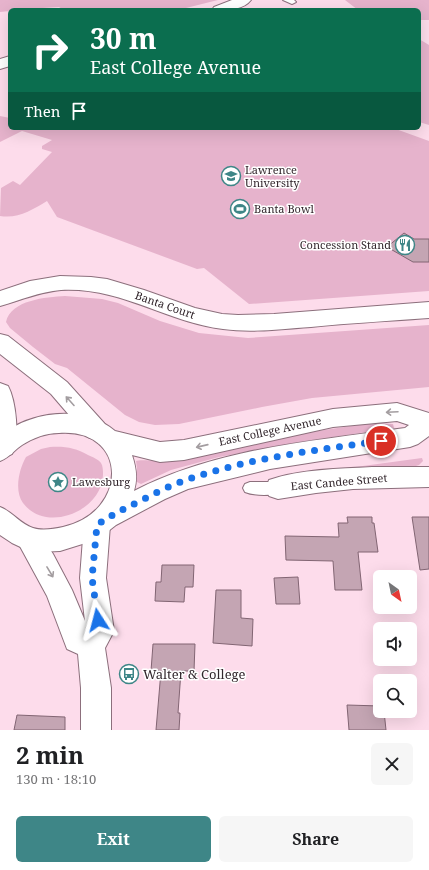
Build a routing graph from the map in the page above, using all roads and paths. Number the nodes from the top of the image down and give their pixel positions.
1 (244, 0) edge
2 (224, 8) edge
3 (0, 299) edge
4 (429, 310) edge
5 (0, 342) edge
6 (0, 392) edge
7 (429, 423) edge
8 (104, 435) junction
9 (2, 449) edge
10 (429, 477) edge
11 (250, 488) dead end
12 (278, 488) joint
13 (0, 518) edge
14 (102, 521) junction
15 (18, 538) edge
16 (91, 646) junction
17 (96, 730) edge

1 - 2 main road
3 - 4 main road, Banta Court
8 -> 5 main road
6 - 9 main road
7 -> 8 main road, East College Avenue
7 - 14 main road, East College Avenue
8 - 9 main road, East College Avenue
8 - 14 main road
10 - 12 main road, East Candee Street
11 - 12 lane, East Candee Street
13 - 15 main road
14 - 15 main road, East College Avenue
14 - 16 main road
15 -> 16 main road
16 - 17 main road

